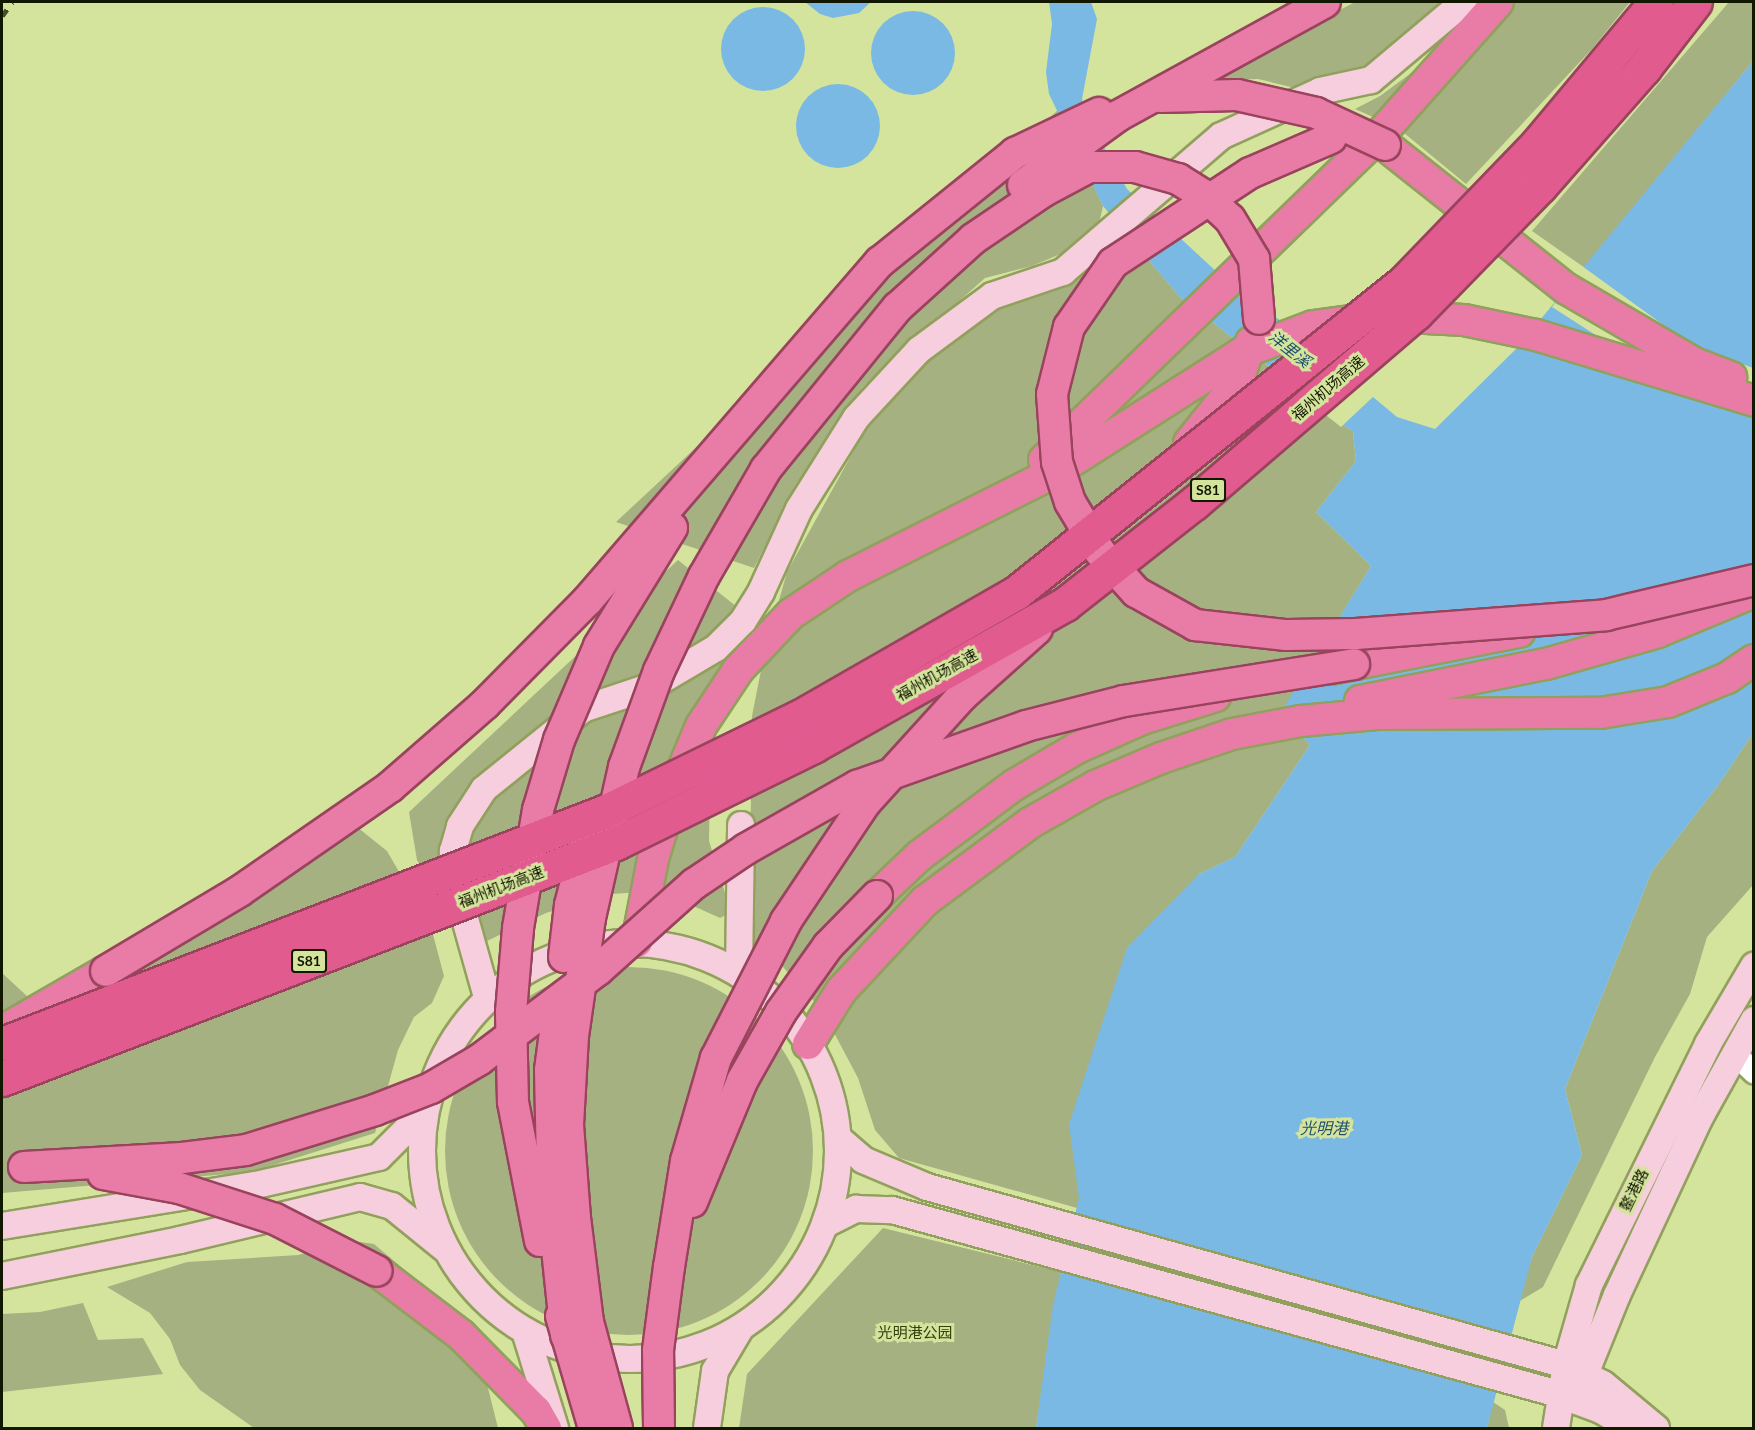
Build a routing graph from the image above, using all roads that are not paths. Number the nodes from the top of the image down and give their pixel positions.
1 (1325, 2) edge
2 (1464, 2) edge
3 (1498, 2) edge
4 (1656, 2) edge
5 (1695, 2) edge
6 (1465, 40) junction
7 (1754, 385) edge
8 (1754, 400) edge
9 (747, 412) junction
10 (1125, 507) junction
11 (960, 522) junction
12 (1754, 580) edge
13 (1754, 592) edge
14 (1065, 604) junction
15 (1606, 615) junction
16 (1754, 660) edge
17 (1354, 664) junction
18 (1232, 734) junction
19 (741, 825) dead end
20 (637, 942) junction
21 (1754, 966) edge
22 (739, 973) junction
23 (488, 997) junction
24 (1754, 1020) edge
25 (2, 1031) edge
26 (2, 1044) edge
27 (808, 1044) junction
28 (1734, 1053) junction
29 (1754, 1072) edge
30 (2, 1079) edge
31 (424, 1112) junction
32 (838, 1138) junction
33 (13, 1166) edge
34 (826, 1224) junction
35 (2, 1226) edge
36 (447, 1250) junction
37 (669, 1267) junction
38 (2, 1276) edge
39 (740, 1329) junction
40 (525, 1331) junction
41 (566, 1335) junction
42 (1576, 1369) junction
43 (1567, 1397) junction
44 (546, 1428) edge
45 (555, 1428) edge
46 (594, 1428) edge
47 (616, 1428) edge
48 (659, 1428) edge
49 (707, 1428) edge
50 (1556, 1428) edge
51 (1565, 1428) edge
52 (1631, 1428) edge
53 (1656, 1428) edge

1 - 41 highway, bridge
2 - 23 main road
3 - 6 highway
4 - 10 highway, S81, bridge
5 - 14 highway, 福州机场高速 / S81, bridge
6 - 11 highway
6 - 15 highway, bridge
7 - 9 highway, bridge
8 - 11 highway, bridge
9 - 25 highway, bridge
9 - 41 highway, bridge
10 - 26 highway, S81, bridge
10 - 47 highway, bridge
11 - 20 highway
12 - 15 highway, bridge
13 - 18 highway
14 - 30 highway, 福州机场高速 / S81, bridge
14 - 37 highway, bridge
15 - 17 highway, bridge
16 - 18 highway
17 - 33 highway, bridge
17 - 37 highway, bridge
18 - 27 highway
19 - 22 main road
20 - 22 main road
20 - 23 main road
21 - 42 main road, 鳌港路
22 - 27 main road
23 - 31 main road
24 - 28 main road, 鳌港路
27 - 32 main road
28 - 29 street
28 - 42 main road, 鳌港路
31 - 35 main road
31 - 36 main road
32 - 34 main road
32 - 42 main road
33 - 44 highway, bridge
34 - 39 main road
34 - 43 main road
36 - 38 main road
36 - 40 main road
37 - 48 highway, bridge
39 - 40 main road
39 - 49 main road
40 - 45 main road
41 - 46 highway, bridge
42 - 43 main road, 鳌港路
42 - 53 main road
43 - 50 main road, 鳌港路
43 - 51 main road, 鳌港路
43 - 52 main road

